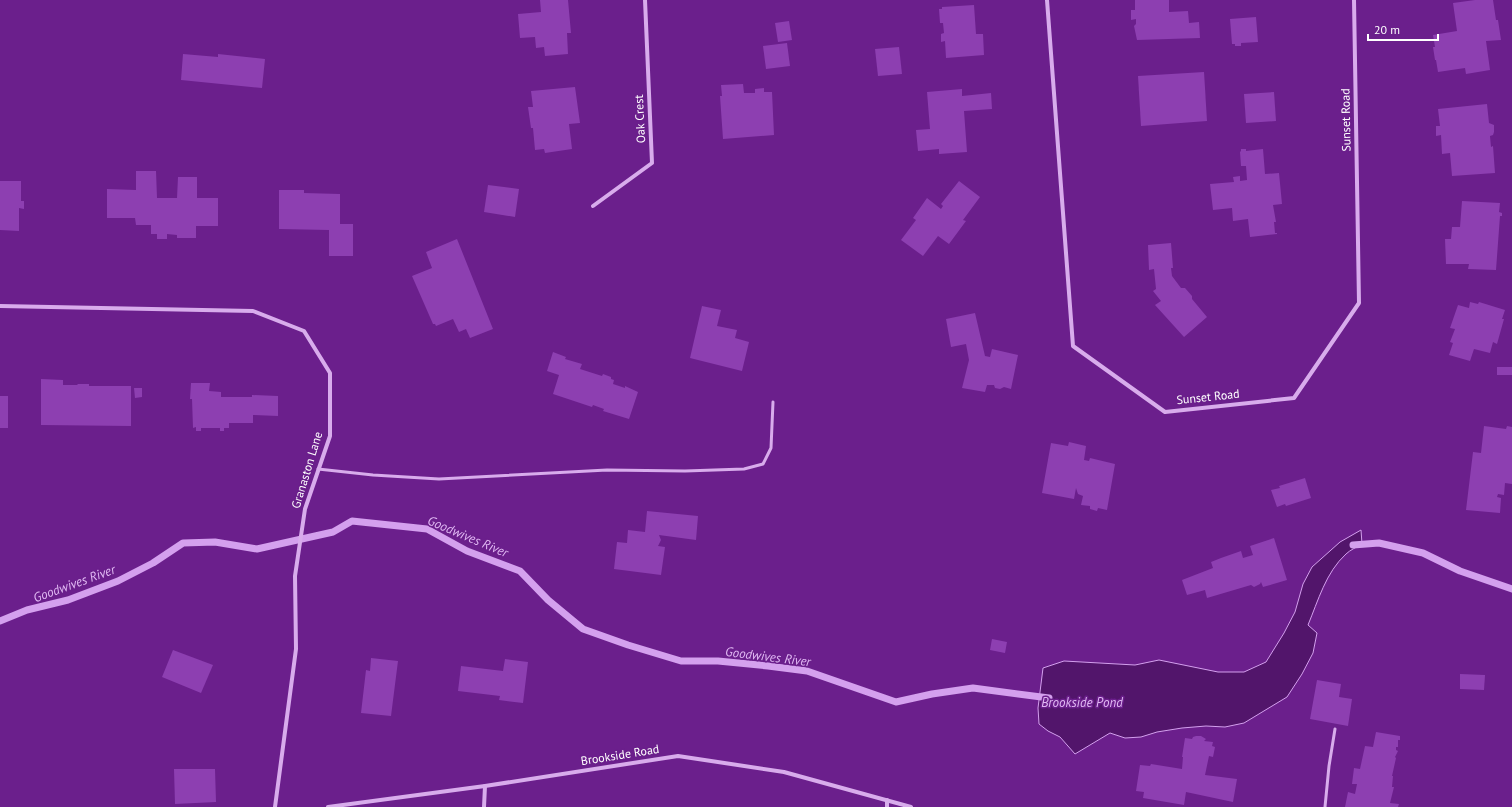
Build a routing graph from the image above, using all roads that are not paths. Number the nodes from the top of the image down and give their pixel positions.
1 (645, 0) edge
2 (1047, 0) edge
3 (1354, 0) edge
4 (593, 206) dead end
5 (0, 306) edge
6 (773, 402) dead end
7 (318, 469) junction
8 (1335, 730) dead end
9 (485, 786) junction
10 (887, 800) junction
11 (275, 807) edge
12 (328, 807) edge
13 (484, 807) edge
14 (887, 807) edge
15 (911, 807) edge
16 (1325, 807) edge

1 - 4 street, Oak Crest
2 - 3 street, Sunset Road
5 - 7 street, Granaston Lane
6 - 7 lane
7 - 11 street, Granaston Lane
8 - 16 lane
9 - 10 street, Brookside Road
9 - 12 street, Brookside Road
9 - 13 street
10 - 14 street
10 - 15 street, Brookside Road

